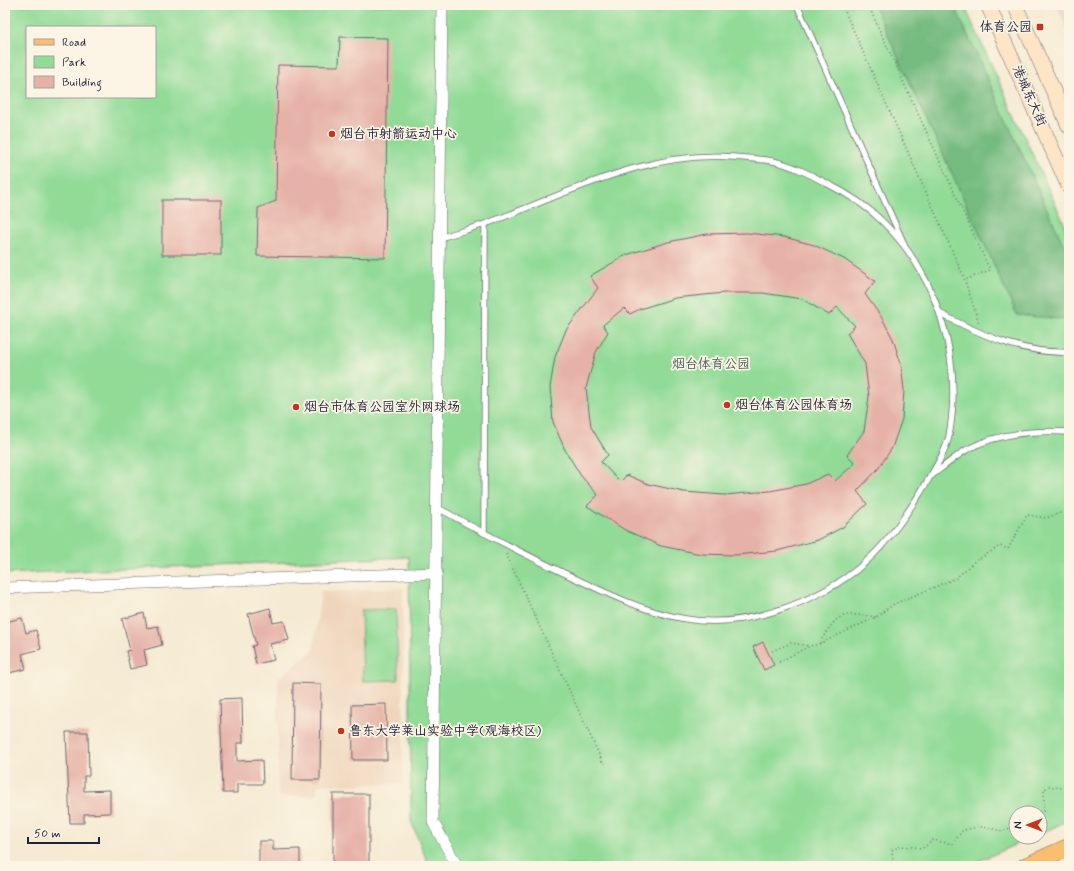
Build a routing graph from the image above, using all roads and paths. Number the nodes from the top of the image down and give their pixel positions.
1 (442, 5) edge
2 (797, 5) edge
3 (842, 5) edge
4 (868, 5) edge
5 (988, 5) edge
6 (1015, 5) edge
7 (1069, 126) edge
8 (1069, 187) edge
9 (485, 224) junction
10 (440, 238) junction
11 (907, 250) junction
12 (965, 280) junction
13 (941, 314) junction
14 (982, 335) junction
15 (1069, 352) edge
16 (1069, 432) edge
17 (931, 476) junction
18 (438, 508) junction
19 (1063, 512) dead end
20 (484, 534) junction
21 (501, 543) junction
22 (437, 572) junction
23 (5, 588) edge
24 (876, 617) junction
25 (819, 644) junction
26 (810, 646) junction
27 (772, 651) dead end
28 (779, 662) dead end
29 (607, 764) dead end
30 (1069, 785) edge
31 (1044, 805) edge
32 (1008, 829) edge
33 (1069, 847) edge
34 (457, 866) edge
35 (893, 866) edge
36 (1026, 866) edge

1 - 10 street
2 - 11 lane
3 - 12 path
4 - 12 path
5 - 8 main road, 港城东大街
6 - 7 main road, 港城东大街
9 - 10 lane
9 - 11 lane
9 - 20 lane
10 - 18 street
11 - 13 lane
12 - 14 path
13 - 14 lane
13 - 17 lane
14 - 15 lane
16 - 17 lane
17 - 21 lane
18 - 20 lane
18 - 22 street
19 - 24 path
20 - 21 lane
21 - 29 path
22 - 23 street
22 - 34 street
24 - 25 path
24 - 25 path
25 - 26 path
26 - 27 path
26 - 28 path
30 - 31 path
32 - 35 path
33 - 36 main road

